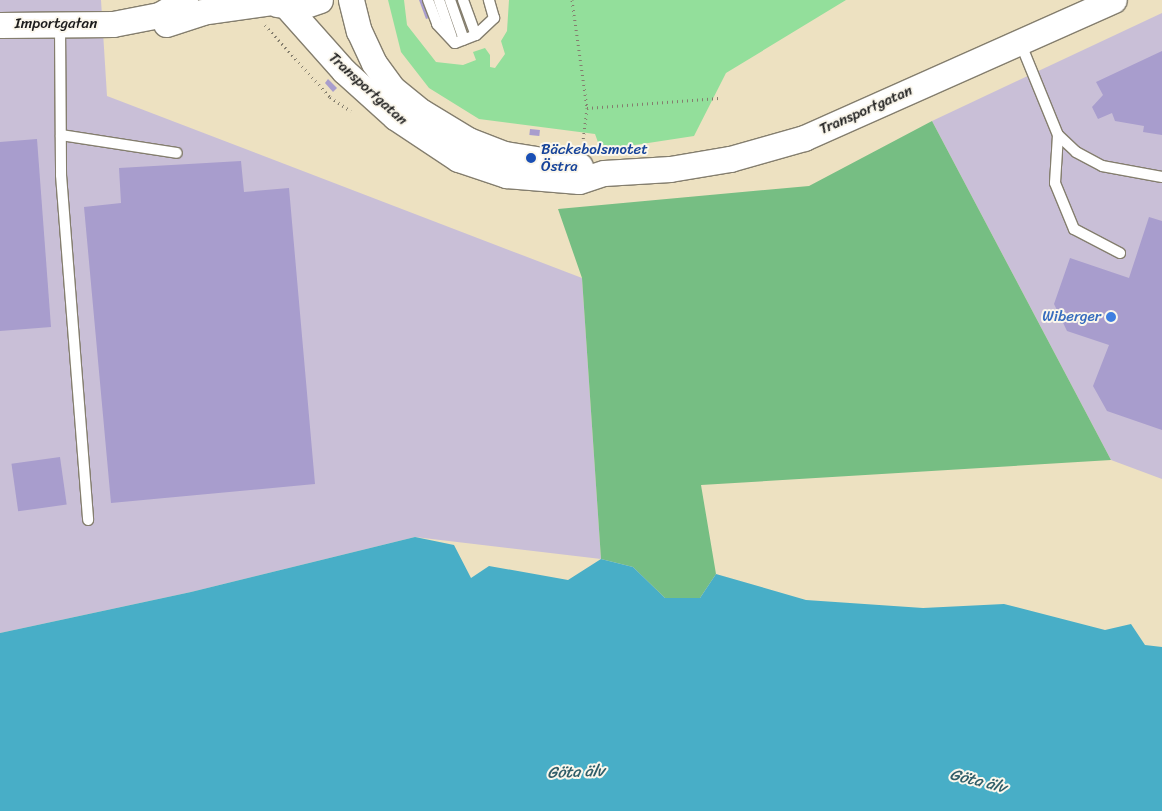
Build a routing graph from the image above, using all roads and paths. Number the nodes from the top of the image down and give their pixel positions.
1 (143, 0) edge
2 (186, 0) edge
3 (320, 0) edge
4 (352, 0) edge
5 (428, 0) edge
6 (439, 0) edge
7 (450, 0) edge
8 (463, 0) edge
9 (489, 0) edge
10 (572, 0) edge
11 (1114, 0) edge
12 (276, 3) edge
13 (113, 24) junction
14 (0, 25) edge
15 (60, 25) junction
16 (476, 35) junction
17 (460, 41) junction
18 (1020, 42) junction
19 (719, 98) dead end
20 (587, 108) junction
21 (61, 135) junction
22 (1058, 135) junction
23 (582, 146) dead end
24 (177, 153) dead end
25 (604, 173) junction
26 (1162, 177) edge
27 (1120, 254) dead end
28 (88, 520) dead end

1 - 13 street, Importgatan
2 - 13 street, Importgatan
3 - 12 street
4 - 25 street, Transportgatan
5 - 17 lane
6 - 17 lane
7 - 17 lane
8 - 16 lane
9 - 16 lane
10 - 20 path
11 - 18 street, Transportgatan
12 - 13 street, Importgatan
12 - 25 street, Transportgatan
13 - 15 street, Importgatan
14 - 15 street, Importgatan
15 - 21 lane
16 - 17 lane
18 - 22 lane
18 - 25 street, Transportgatan
19 - 20 path
20 - 23 path
21 - 24 lane
21 - 28 lane
22 - 26 lane
22 - 27 lane

